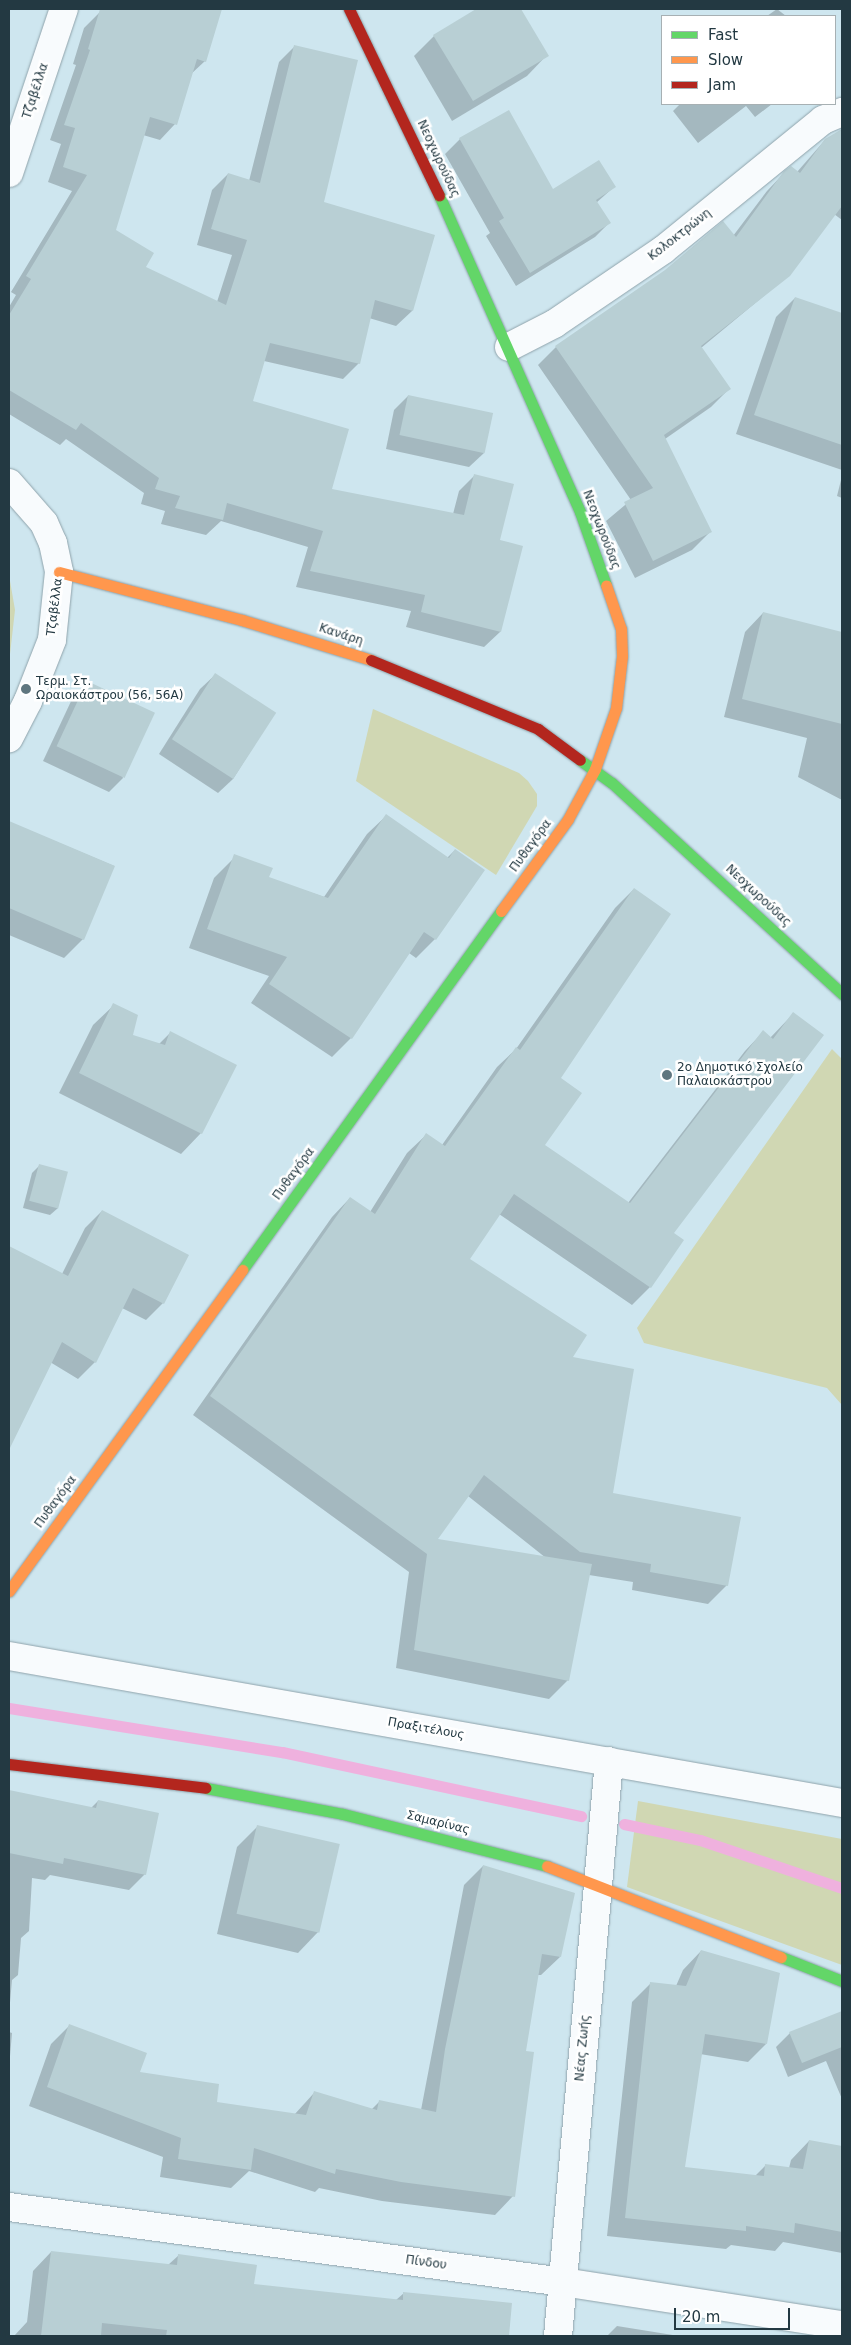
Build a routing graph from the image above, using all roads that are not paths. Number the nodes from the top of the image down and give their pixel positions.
1 (64, 9) edge
2 (349, 9) edge
3 (842, 112) edge
4 (9, 174) edge
5 (509, 347) junction
6 (9, 483) edge
7 (60, 572) junction
8 (9, 738) edge
9 (595, 769) junction
10 (842, 994) edge
11 (9, 1591) edge
12 (9, 1656) edge
13 (609, 1761) junction
14 (9, 1764) edge
15 (842, 1803) edge
16 (597, 1886) junction
17 (842, 1981) edge
18 (11, 2214) edge
19 (563, 2282) junction
20 (842, 2325) edge
21 (558, 2336) edge

1 - 4 street, Τζαβέλλα
2 - 5 street, Νεοχωρούδας
3 - 5 street, Κολοκτρώνη
5 - 9 street, Νεοχωρούδας
6 - 7 street, Τζαβέλλα
7 - 8 street, Τζαβέλλα
7 - 9 street, Κανάρη
9 - 10 street, Νεοχωρούδας
9 - 11 street, Πυθαγόρα
12 - 13 street, Πραξιτέλους
13 - 15 street, Πραξιτέλους
13 - 16 street, Νέας Ζωής
14 - 16 street, Σαμαρίνας
16 - 17 street, Σαμαρίνας
16 - 19 street, Νέας Ζωής
18 - 19 street, Πίνδου
19 - 20 street, Πίνδου
19 - 21 street, Νέας Ζωής

